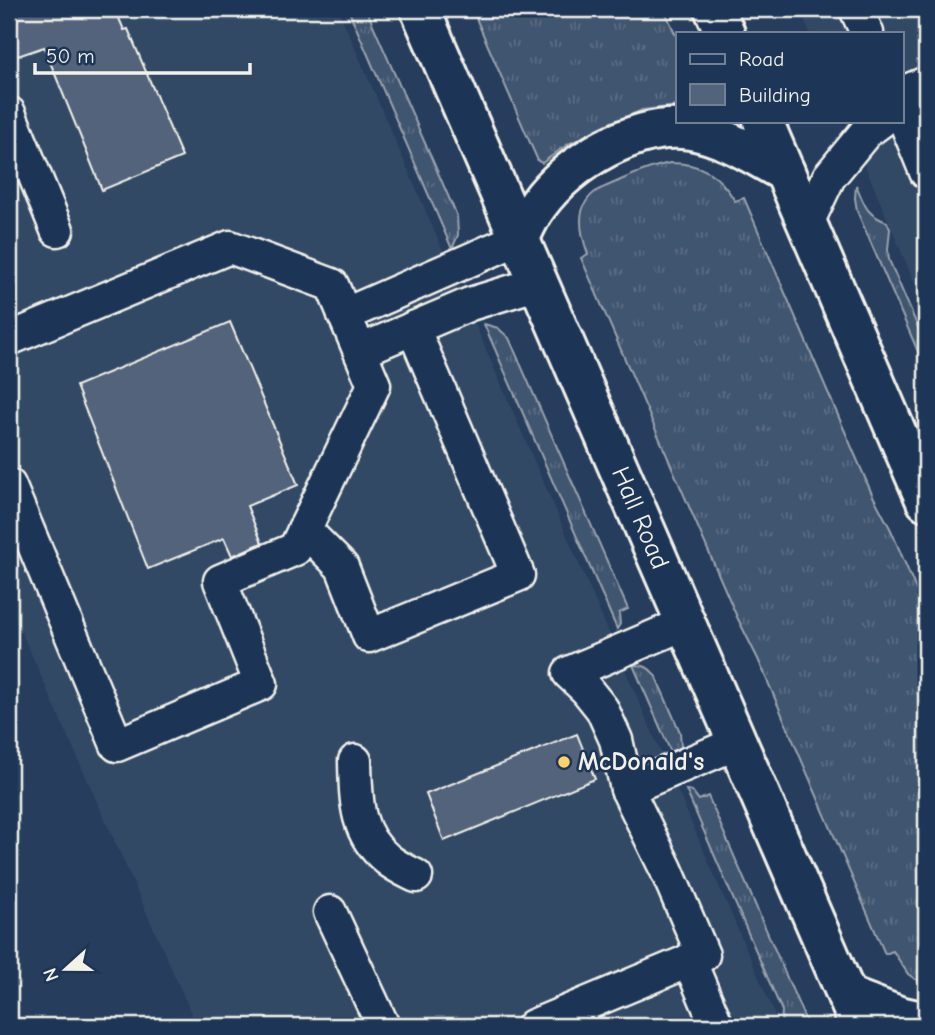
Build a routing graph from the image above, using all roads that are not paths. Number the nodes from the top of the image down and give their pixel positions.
1 (420, 9) edge
2 (715, 9) edge
3 (856, 9) edge
4 (725, 32) edge
5 (867, 32) edge
6 (926, 83) edge
7 (904, 92) edge
8 (9, 113) edge
9 (904, 118) edge
10 (763, 122) edge
11 (880, 122) edge
12 (785, 172) junction
13 (926, 172) edge
14 (807, 223) junction
15 (57, 230) dead end
16 (520, 238) junction
17 (539, 283) junction
18 (344, 315) junction
19 (413, 328) junction
20 (9, 340) edge
21 (360, 351) junction
22 (9, 485) edge
23 (926, 501) edge
24 (304, 528) junction
25 (686, 623) junction
26 (737, 743) junction
27 (355, 761) dead end
28 (627, 789) junction
29 (416, 876) dead end
30 (330, 912) dead end
31 (689, 960) junction
32 (854, 1011) edge
33 (926, 1022) edge
34 (383, 1026) edge
35 (533, 1026) edge
36 (717, 1026) edge

1 - 16 highway, Hall Road
2 - 4 highway
3 - 5 lane
6 - 7 lane
8 - 15 lane
9 - 13 lane
10 - 12 highway
11 - 14 lane
12 - 14 highway
12 - 16 highway
14 - 23 highway
16 - 17 highway, Hall Road
16 - 18 lane
17 - 19 lane
17 - 25 highway, Hall Road
18 - 20 lane
18 - 21 lane
19 - 21 lane
19 - 24 lane
21 - 24 lane
22 - 24 lane
25 - 26 highway, Hall Road
25 - 28 lane
26 - 28 lane
26 - 32 highway, Hall Road
27 - 29 lane
28 - 31 lane
30 - 34 lane
31 - 35 lane
31 - 36 lane
32 - 33 highway

